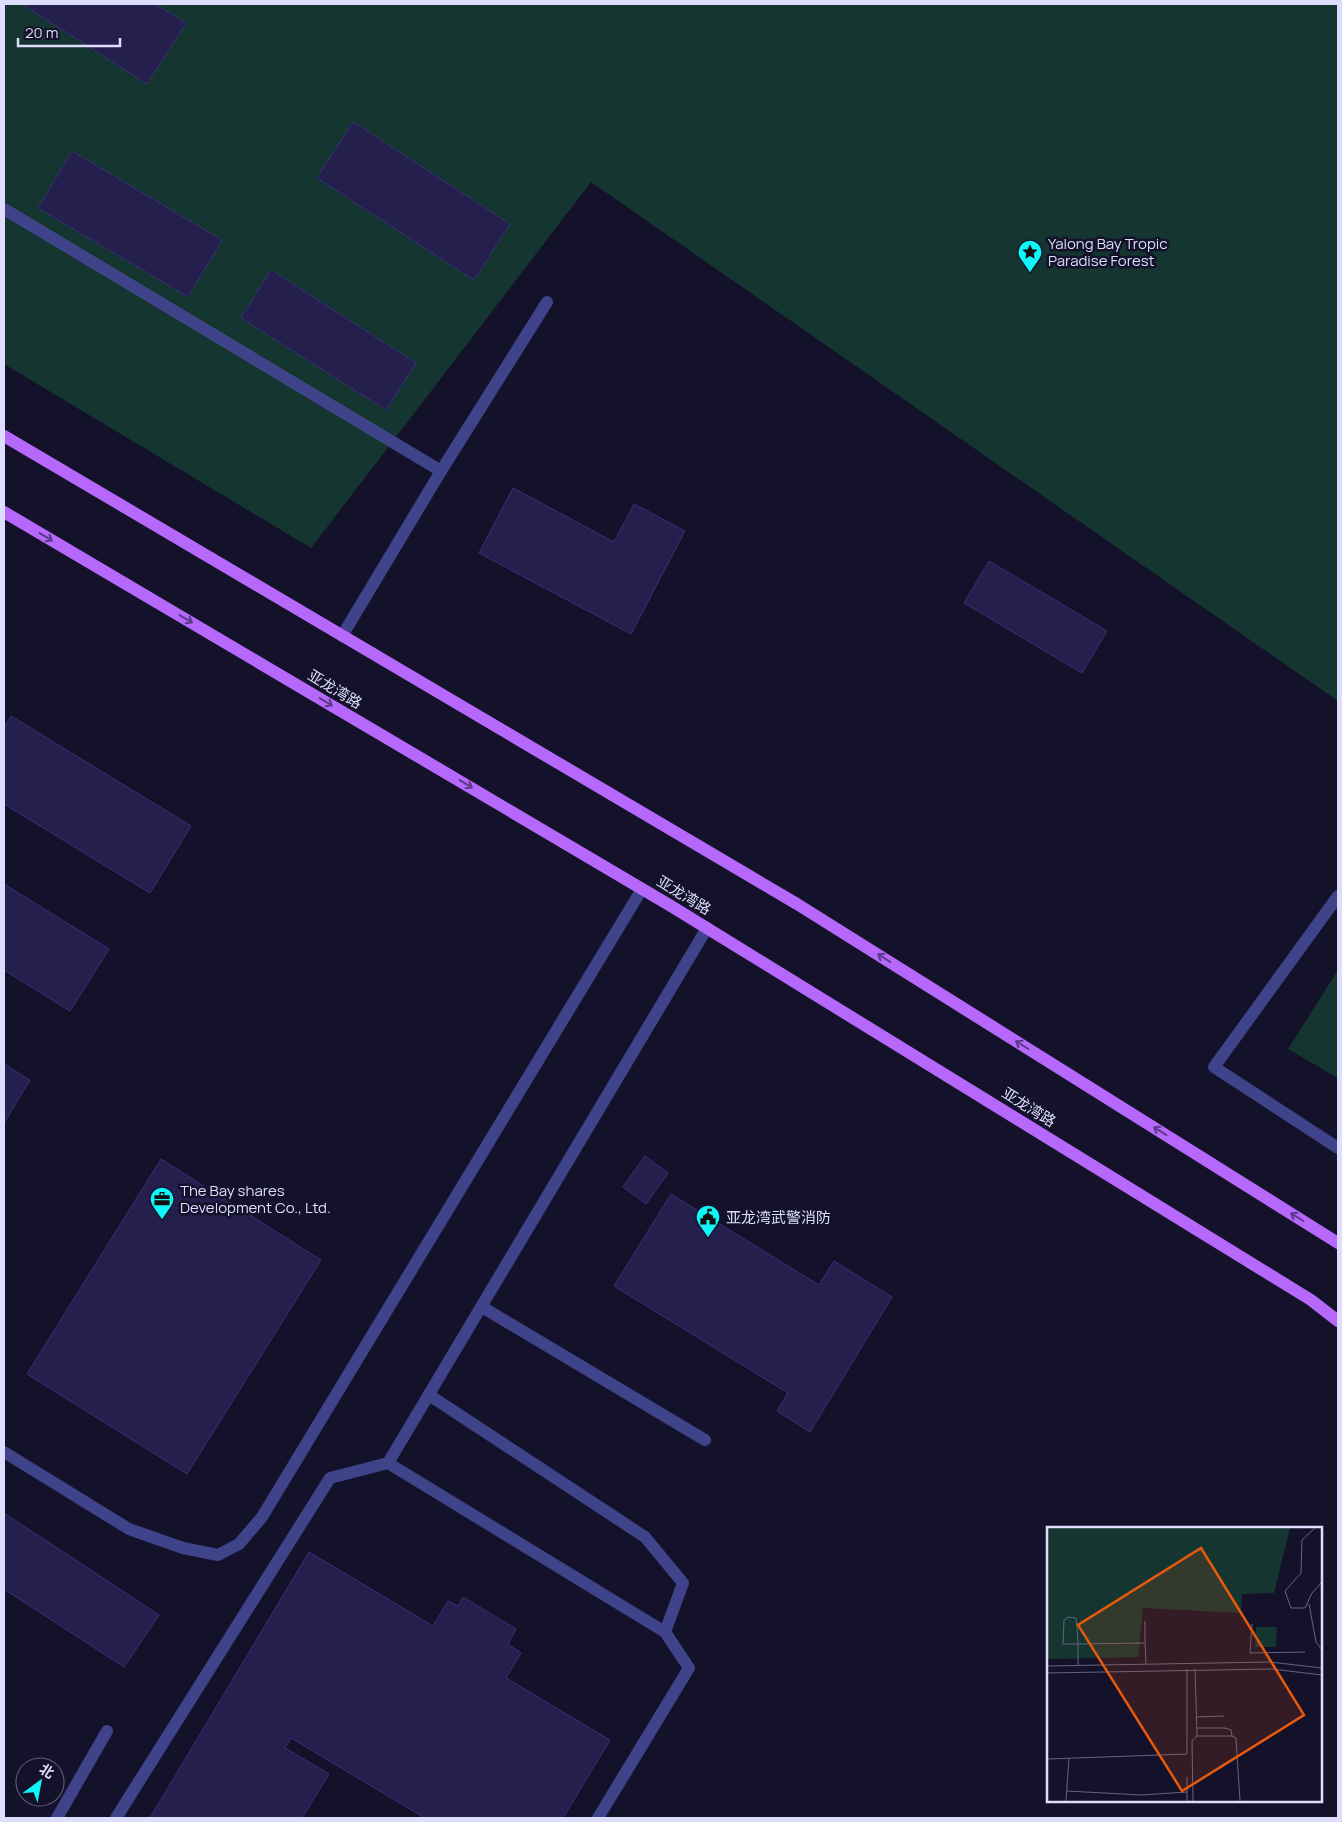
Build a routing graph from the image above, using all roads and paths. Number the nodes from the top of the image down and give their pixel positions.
1 (4, 208) edge
2 (547, 302) dead end
3 (4, 436) edge
4 (441, 471) junction
5 (4, 512) edge
6 (342, 636) junction
7 (642, 889) junction
8 (1338, 896) edge
9 (706, 928) junction
10 (1338, 1148) edge
11 (1338, 1243) edge
12 (482, 1307) junction
13 (1338, 1321) edge
14 (429, 1395) junction
15 (705, 1440) dead end
16 (4, 1452) edge
17 (388, 1463) junction
18 (665, 1632) junction
19 (107, 1731) dead end
20 (57, 1818) edge
21 (116, 1818) edge
22 (598, 1818) edge

1 - 4 street
2 - 4 street
3 - 6 main road
4 - 6 street
5 -> 7 main road, 亚龙湾路
11 -> 6 main road
7 - 9 main road, 亚龙湾路
7 - 16 street
8 - 10 street
9 - 12 street
9 - 13 main road, 亚龙湾路
12 - 14 street
12 - 15 street
14 - 17 street
14 - 18 street
17 - 18 street
17 - 21 street
18 - 22 street
19 - 20 street

